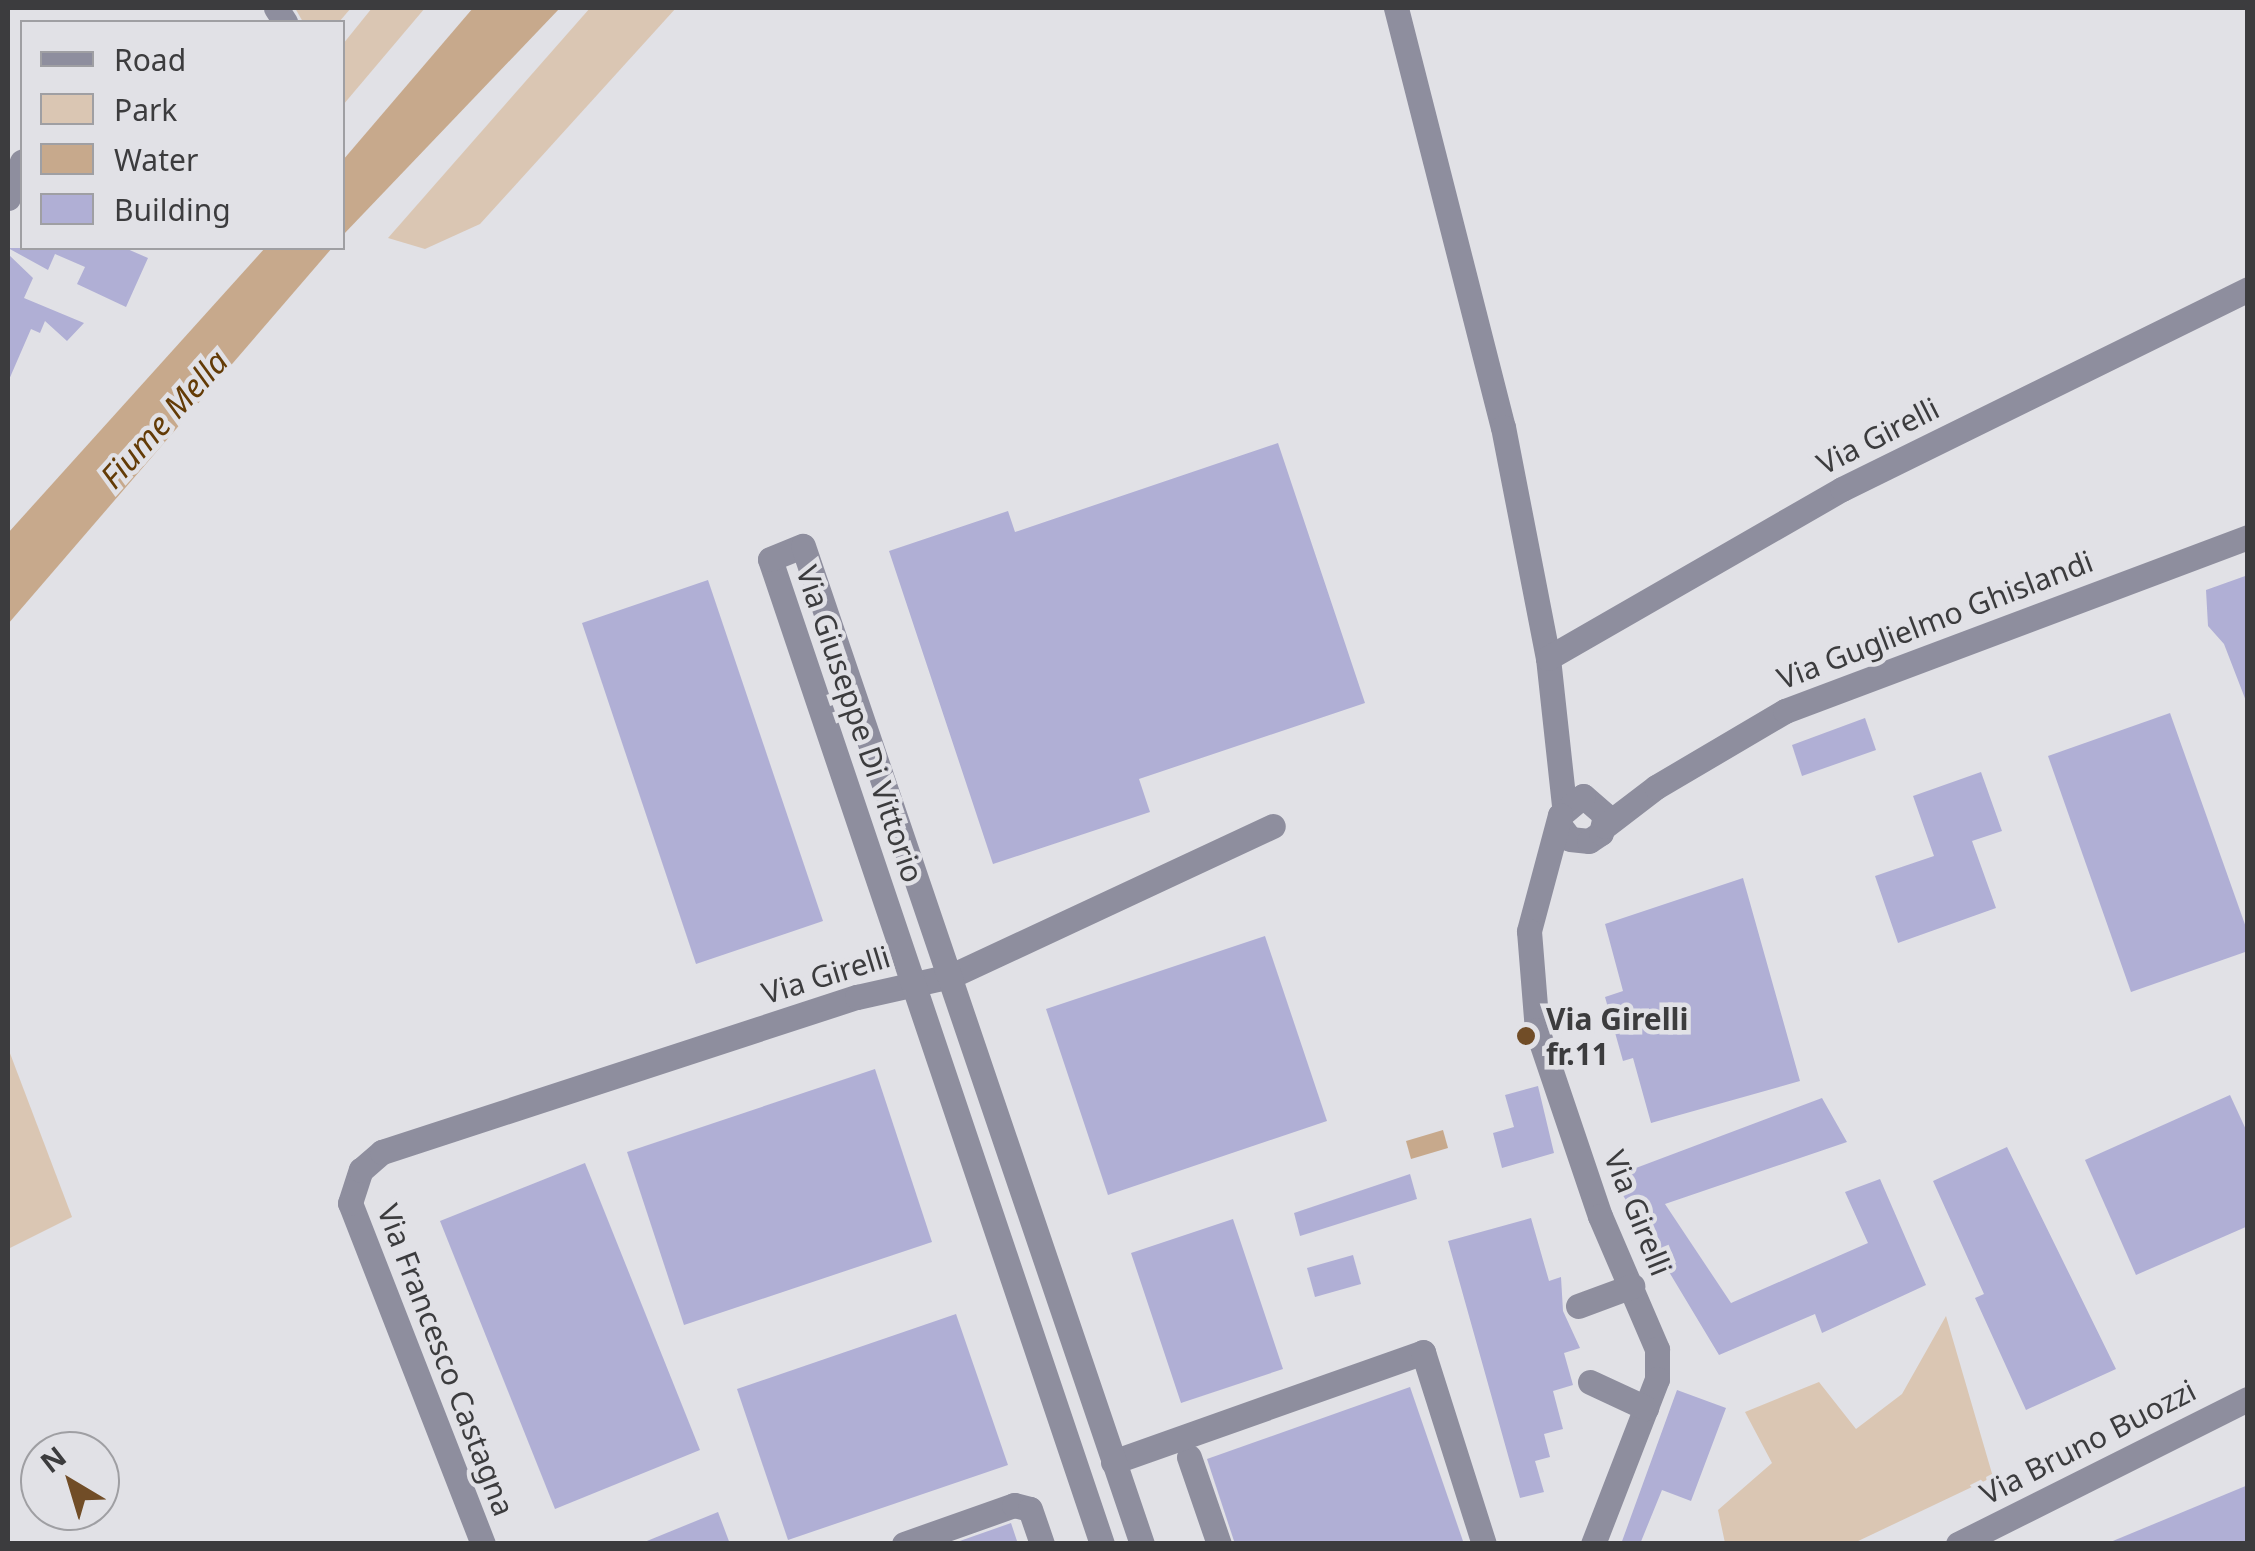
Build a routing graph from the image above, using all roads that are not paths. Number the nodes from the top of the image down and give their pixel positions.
1 (1396, 8) edge
2 (20, 167) edge
3 (8, 198) edge
4 (2248, 289) edge
5 (2248, 537) edge
6 (1548, 658) junction
7 (1656, 786) junction
8 (1595, 800) junction
9 (1562, 816) junction
10 (1274, 826) dead end
11 (1605, 826) junction
12 (1581, 843) junction
13 (1536, 899) junction
14 (951, 976) junction
15 (911, 983) junction
16 (382, 1152) joint
17 (1632, 1286) junction
18 (1578, 1306) dead end
19 (1590, 1382) dead end
20 (2248, 1399) edge
21 (1646, 1408) junction
22 (1189, 1457) dead end
23 (1113, 1462) junction
24 (482, 1544) edge
25 (904, 1544) edge
26 (1042, 1544) edge
27 (1102, 1544) edge
28 (1142, 1544) edge
29 (1219, 1544) edge
30 (1484, 1544) edge
31 (1593, 1544) edge
32 (1958, 1544) edge

1 - 6 street, Via Girelli
2 - 3 street
4 - 6 street, Via Girelli
5 - 7 street, Via Guglielmo Ghislandi
6 - 9 street, Via Girelli
7 - 8 street, Via Guglielmo Ghislandi
7 - 11 street, Via Guglielmo Ghislandi
8 - 9 street
8 - 11 street
9 - 12 street
9 - 13 street, Via Girelli
10 - 14 street, Via Girelli
11 - 12 street
12 - 13 street
13 - 17 street, Via Girelli
14 - 15 street, Via Girelli
14 - 15 street, Via Giuseppe Di Vittorio
14 - 23 street, Via Giuseppe Di Vittorio
15 - 16 street, Via Girelli
15 - 27 street, Via Giuseppe Di Vittorio
16 - 24 street, Via Francesco Castagna
17 - 18 street
17 - 21 street, Via Girelli
19 - 21 street
20 - 32 street, Via Bruno Buozzi
21 - 31 street, Via Girelli
22 - 29 street
23 - 28 street, Via Giuseppe Di Vittorio
23 - 30 street
25 - 26 street

